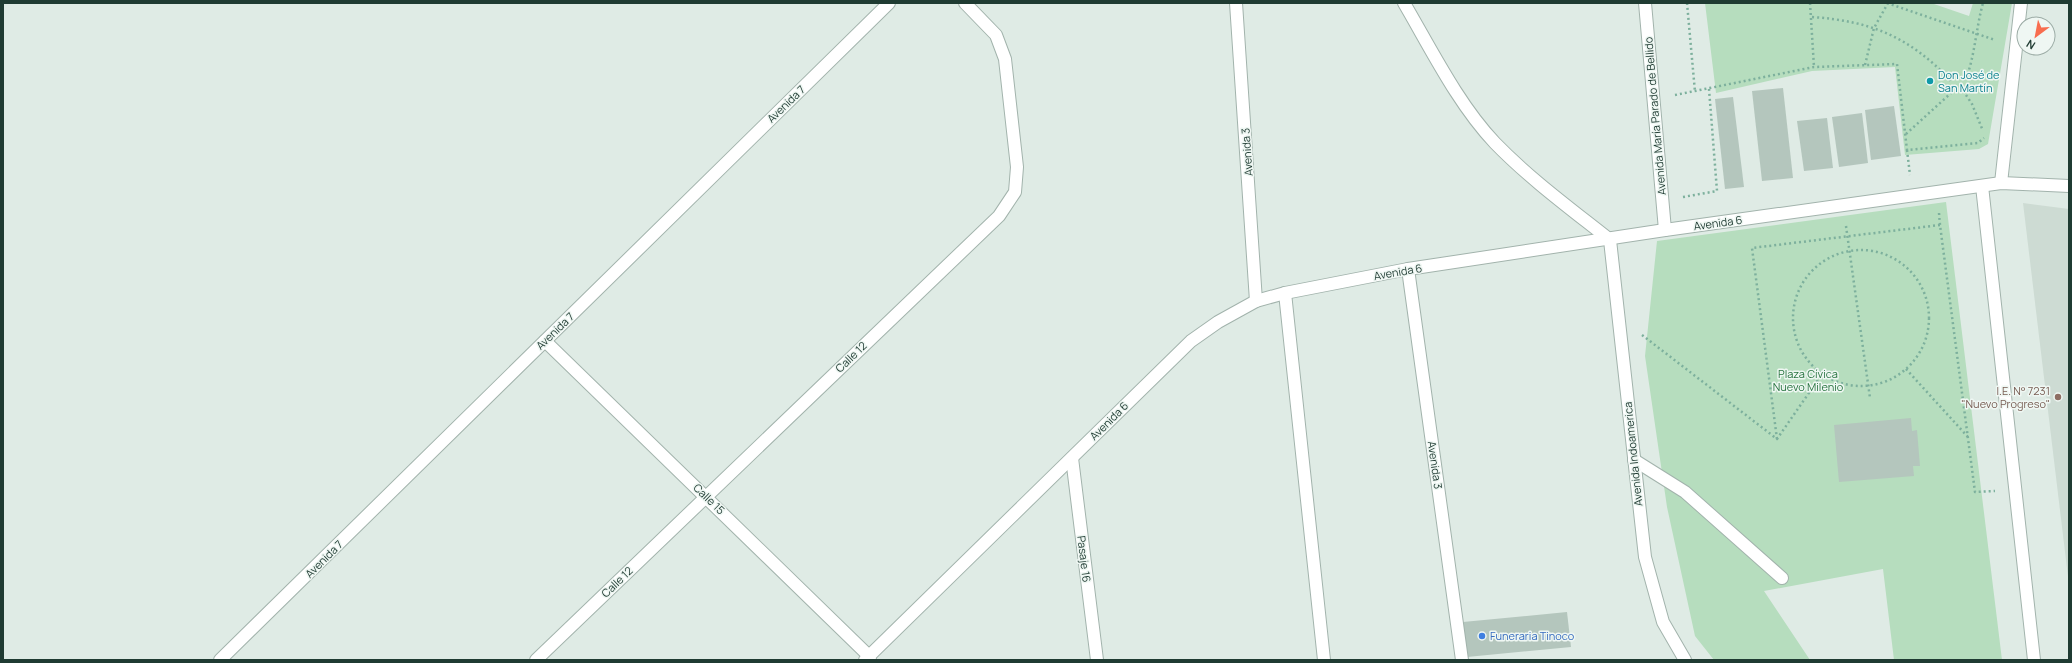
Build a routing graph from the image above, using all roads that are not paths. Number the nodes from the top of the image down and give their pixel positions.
1 (889, 3) edge
2 (965, 3) edge
3 (1236, 3) edge
4 (1404, 3) edge
5 (1645, 3) edge
6 (2021, 3) edge
7 (2001, 183) junction
8 (1982, 186) junction
9 (2069, 186) edge
10 (1665, 230) junction
11 (1610, 240) junction
12 (1408, 269) junction
13 (1285, 293) junction
14 (1256, 301) junction
15 (545, 341) junction
16 (1072, 458) junction
17 (1634, 460) junction
18 (706, 496) junction
19 (1782, 578) dead end
20 (868, 659) edge
21 (220, 660) edge
22 (536, 660) edge
23 (1097, 660) edge
24 (1324, 660) edge
25 (1462, 660) edge
26 (1685, 660) edge
27 (2034, 660) edge

1 - 15 street, Avenida 7
2 - 18 street, Calle 12
3 - 14 street, Avenida 3
4 - 11 street
5 - 10 street, Avenida María Parado de Bellido
6 - 7 street
7 - 8 street, Avenida 6
7 - 9 street, Avenida 6
8 - 10 street, Avenida 6
8 - 27 street
10 - 11 street, Avenida 6
11 - 12 street, Avenida 6
11 - 17 street, Avenida Indoamerica
12 - 13 street, Avenida 6
12 - 25 street, Avenida 3
13 - 14 street, Avenida 6
13 - 24 street
14 - 16 street, Avenida 6
15 - 18 street, Calle 15
15 - 21 street, Avenida 7
16 - 20 street, Avenida 6
16 - 23 street, Pasaje 16
17 - 19 street
17 - 26 street, Avenida Indoamerica
18 - 20 street, Calle 15
18 - 22 street, Calle 12

